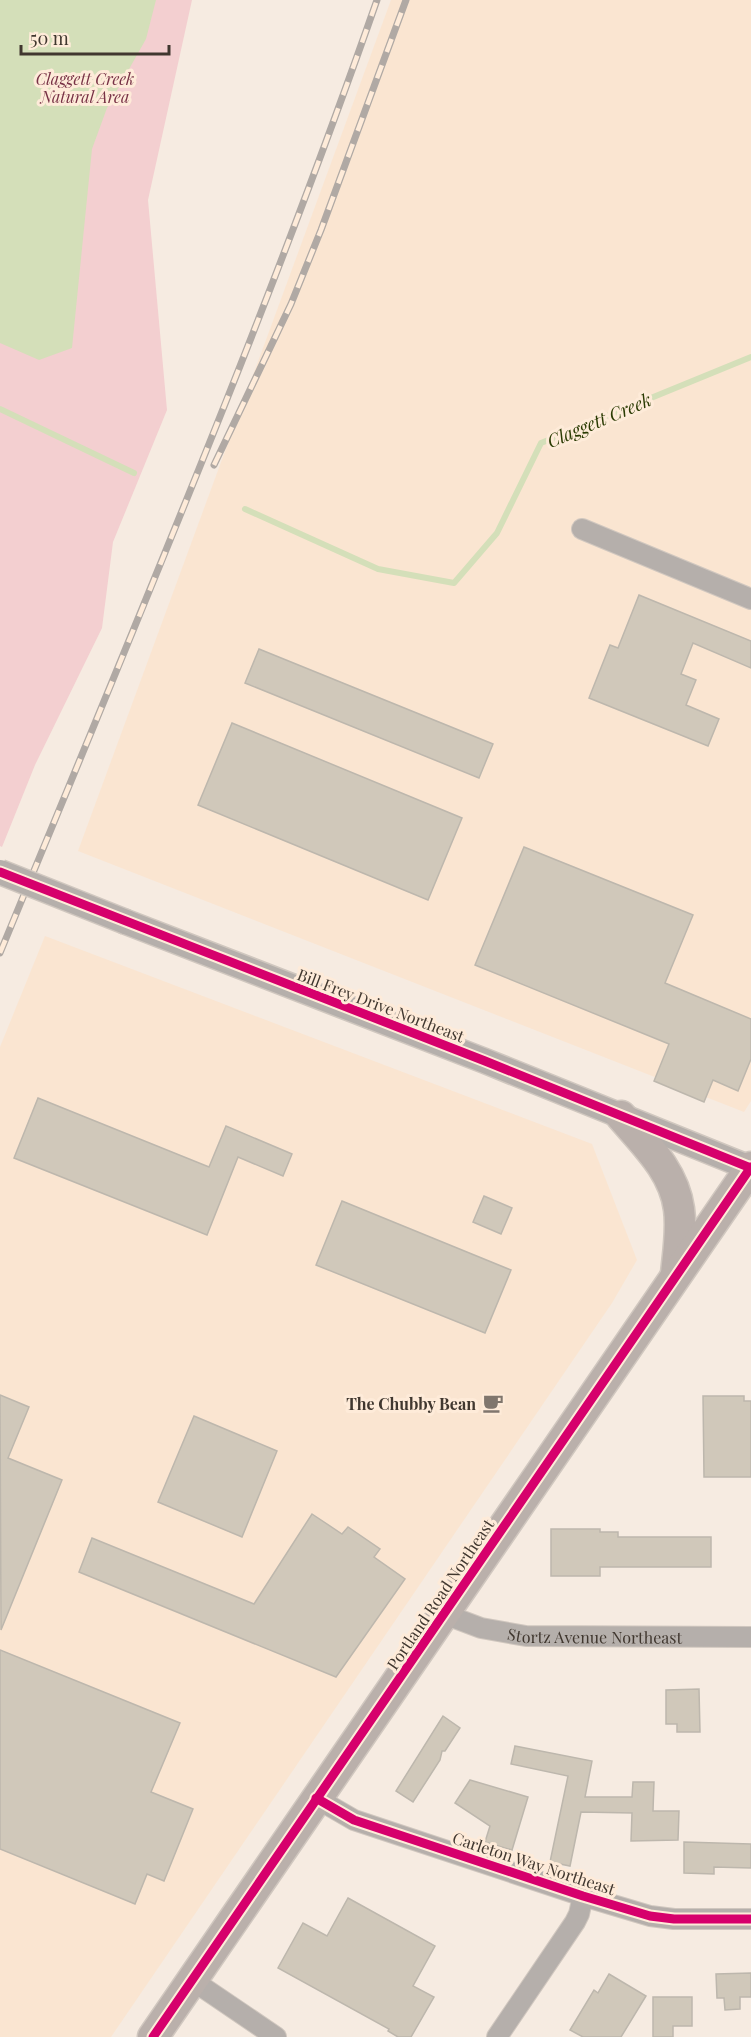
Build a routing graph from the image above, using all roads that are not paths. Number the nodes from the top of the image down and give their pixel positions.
1 (582, 529) dead end
2 (751, 599) edge
3 (0, 872) edge
4 (621, 1116) junction
5 (751, 1168) edge
6 (676, 1276) junction
7 (444, 1614) junction
8 (751, 1637) edge
9 (316, 1798) junction
10 (583, 1896) junction
11 (751, 1919) edge
12 (192, 1980) junction
13 (153, 2037) edge
14 (276, 2037) edge
15 (497, 2037) edge

1 - 2 street
3 - 4 street, Bill Frey Drive Northeast, bridge
4 - 5 street, Bill Frey Drive Northeast
4 - 6 main road
5 - 6 main road, Portland Road Northeast
6 - 7 main road, Portland Road Northeast
7 - 8 street, Stortz Avenue Northeast
7 - 9 main road, Portland Road Northeast
9 - 10 street, Carleton Way Northeast
9 - 12 main road, Portland Road Northeast
10 - 11 street, Carleton Way Northeast
10 - 15 street
12 - 13 main road, Portland Road Northeast
12 - 14 street

